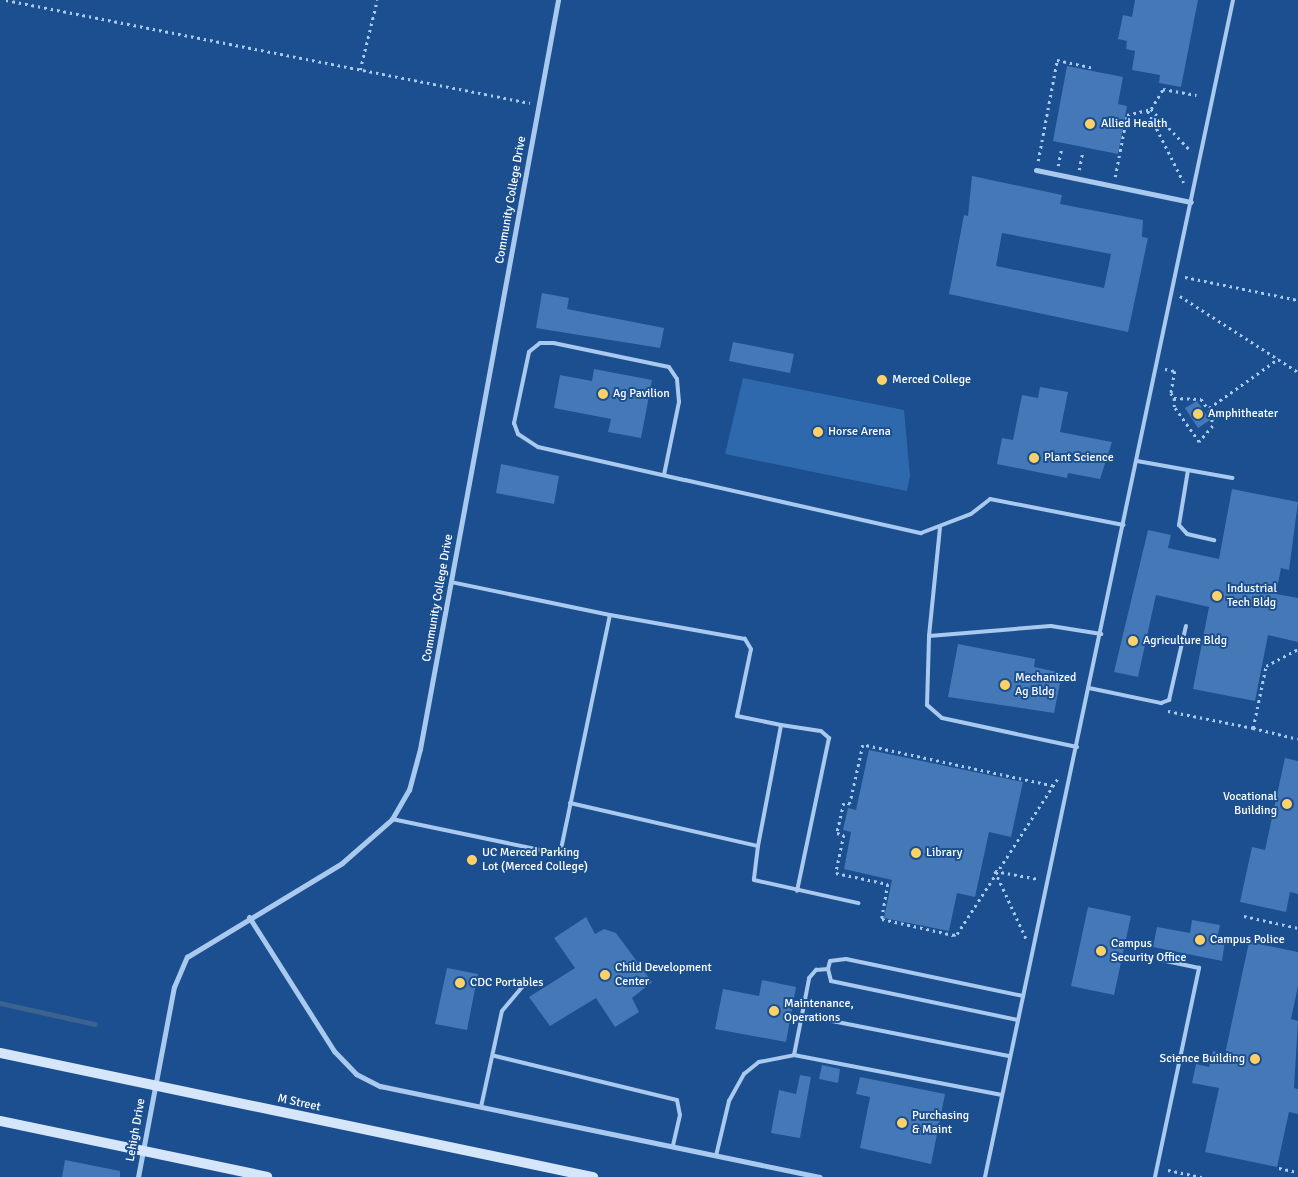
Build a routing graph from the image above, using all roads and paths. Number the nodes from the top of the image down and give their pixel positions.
1 (6, 0) edge
2 (377, 0) edge
3 (558, 0) edge
4 (1233, 0) edge
5 (1094, 68) dead end
6 (360, 70) junction
7 (1196, 95) dead end
8 (539, 104) junction
9 (1149, 110) junction
10 (1061, 150) dead end
11 (1082, 154) dead end
12 (1200, 160) junction
13 (1036, 170) joint
14 (1057, 174) junction
15 (1078, 179) junction
16 (1113, 186) junction
17 (1191, 200) junction
18 (1176, 275) junction
19 (1172, 291) junction
20 (1298, 300) edge
21 (1278, 359) junction
22 (1157, 367) junction
23 (1298, 372) edge
24 (1174, 398) junction
25 (1209, 408) junction
26 (1137, 461) junction
27 (1188, 470) junction
28 (664, 475) junction
29 (1232, 478) dead end
30 (1124, 525) junction
31 (940, 528) junction
32 (1214, 540) dead end
33 (451, 582) junction
34 (610, 615) junction
35 (1186, 626) dead end
36 (1101, 634) junction
37 (929, 636) junction
38 (1298, 649) edge
39 (1089, 688) junction
40 (1159, 709) dead end
41 (781, 725) junction
42 (1252, 728) junction
43 (1298, 739) edge
44 (1077, 747) junction
45 (1062, 772) dead end
46 (1053, 786) junction
47 (570, 804) junction
48 (392, 820) junction
49 (758, 846) junction
50 (995, 871) junction
51 (1048, 881) junction
52 (797, 890) junction
53 (858, 903) dead end
54 (1244, 916) dead end
55 (249, 917) junction
56 (1298, 928) edge
57 (1032, 952) junction
58 (1165, 961) dead end
59 (828, 969) junction
60 (524, 985) dead end
61 (1023, 996) junction
62 (802, 1014) junction
63 (1018, 1020) junction
64 (0, 1053) edge
65 (794, 1055) junction
66 (494, 1056) junction
67 (1010, 1056) junction
68 (154, 1086) junction
69 (1002, 1095) junction
70 (481, 1107) junction
71 (0, 1121) edge
72 (673, 1146) junction
73 (143, 1152) junction
74 (716, 1156) junction
75 (1279, 1168) dead end
76 (1168, 1170) dead end
77 (1298, 1172) edge
78 (138, 1177) edge
79 (267, 1177) edge
80 (593, 1177) edge
81 (820, 1177) edge
82 (985, 1177) edge
83 (1155, 1177) edge
84 (1202, 1177) edge

1 - 6 path
2 - 6 path
3 - 8 street, Community College Drive
4 - 12 lane
5 - 13 path
6 - 8 path
7 - 9 path
8 - 33 street, Community College Drive
9 - 12 path
9 - 16 path
9 - 17 path
10 - 14 path
11 - 15 path
12 - 17 lane
13 - 14 street
14 - 15 street
15 - 16 street
16 - 17 street
17 - 18 lane
18 - 19 lane
18 - 20 path
19 - 21 path
19 - 22 lane
21 - 23 path
21 - 25 path
22 - 24 path
22 - 26 lane
24 - 25 path
24 - 25 path
26 - 27 lane
26 - 30 lane
27 - 29 lane
27 - 32 lane
28 - 28 lane
28 - 31 lane
30 - 31 lane
30 - 36 lane
31 - 37 lane
33 - 34 lane
33 - 48 street, Community College Drive
34 - 41 lane
34 - 47 lane
35 - 39 lane
36 - 37 lane
36 - 39 lane
37 - 44 lane
38 - 42 path
39 - 44 lane
40 - 42 path
41 - 49 lane
41 - 52 lane
42 - 43 path
44 - 51 lane
45 - 46 path
46 - 50 path
46 - 50 path
47 - 48 lane
47 - 49 lane
48 - 55 street, Community College Drive
49 - 52 lane
50 - 51 path
50 - 57 path
51 - 57 lane
52 - 53 lane
54 - 56 path
55 - 68 street, Community College Drive
55 - 70 street
57 - 61 lane
58 - 83 lane
59 - 61 lane
59 - 62 lane
59 - 63 lane
60 - 66 lane
61 - 63 lane
62 - 65 lane
62 - 67 lane
63 - 67 lane
64 - 68 street, M Street
65 - 69 lane
65 - 74 lane
66 - 70 lane
66 - 72 lane
67 - 69 lane
68 - 73 street, Lehigh Drive
68 - 80 street, M Street
69 - 82 lane
70 - 72 street
71 - 73 street
72 - 74 street
73 - 78 street, Lehigh Drive
73 - 79 street
74 - 81 street
75 - 77 path
76 - 84 path

